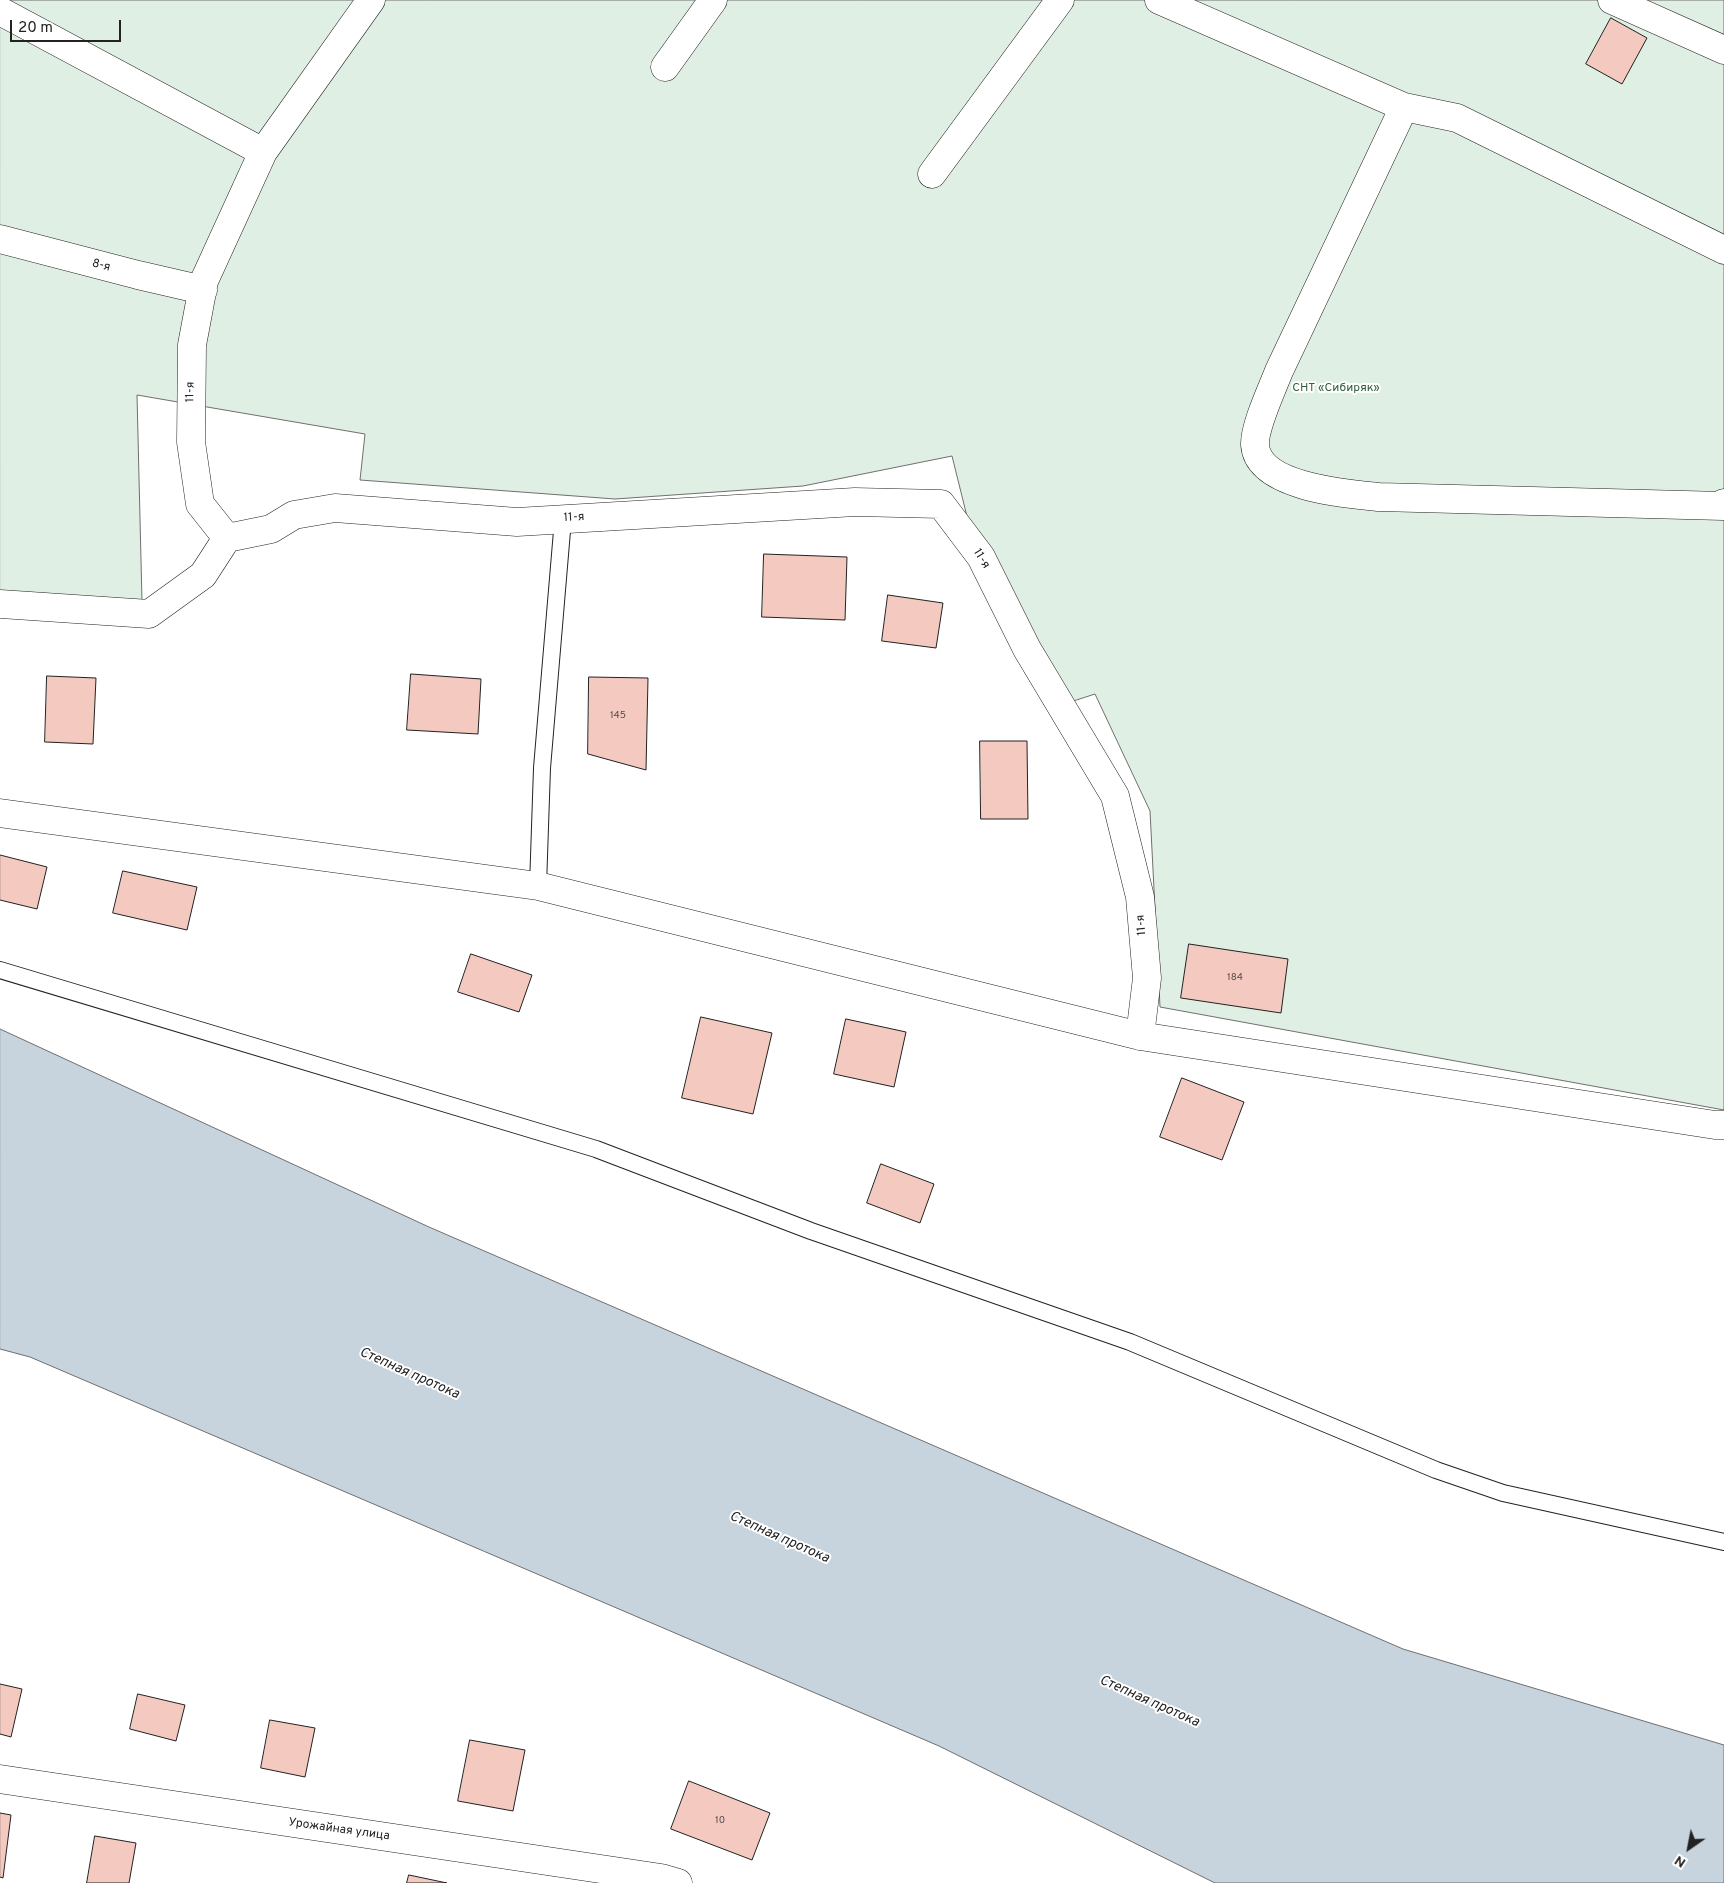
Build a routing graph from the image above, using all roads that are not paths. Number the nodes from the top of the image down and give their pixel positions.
1 (371, 0) edge
2 (713, 0) edge
3 (1060, 0) edge
4 (1159, 0) edge
5 (1612, 0) edge
6 (0, 11) edge
7 (1724, 50) edge
8 (665, 68) dead end
9 (1404, 107) junction
10 (263, 152) junction
11 (932, 174) dead end
12 (0, 239) edge
13 (1724, 250) edge
14 (203, 290) junction
15 (1724, 503) edge
16 (563, 519) junction
17 (227, 538) junction
18 (0, 604) edge
19 (0, 813) edge
20 (538, 886) junction
21 (0, 970) edge
22 (1140, 1036) junction
23 (1724, 1125) edge
24 (1724, 1542) edge
25 (0, 1780) edge
26 (678, 1883) edge

1 - 10 street, 11-я
2 - 8 street
3 - 11 street
4 - 9 street
5 - 7 street
6 - 10 street
9 - 13 street
9 - 15 street
10 - 14 street, 11-я
12 - 14 street, 8-я
14 - 17 street, 11-я
16 - 17 street, 11-я
16 - 20 lane
16 - 22 street, 11-я
17 - 18 street
19 - 20 street
20 - 22 street
21 - 24 lane
22 - 23 street
25 - 26 street, Урожайная улица

